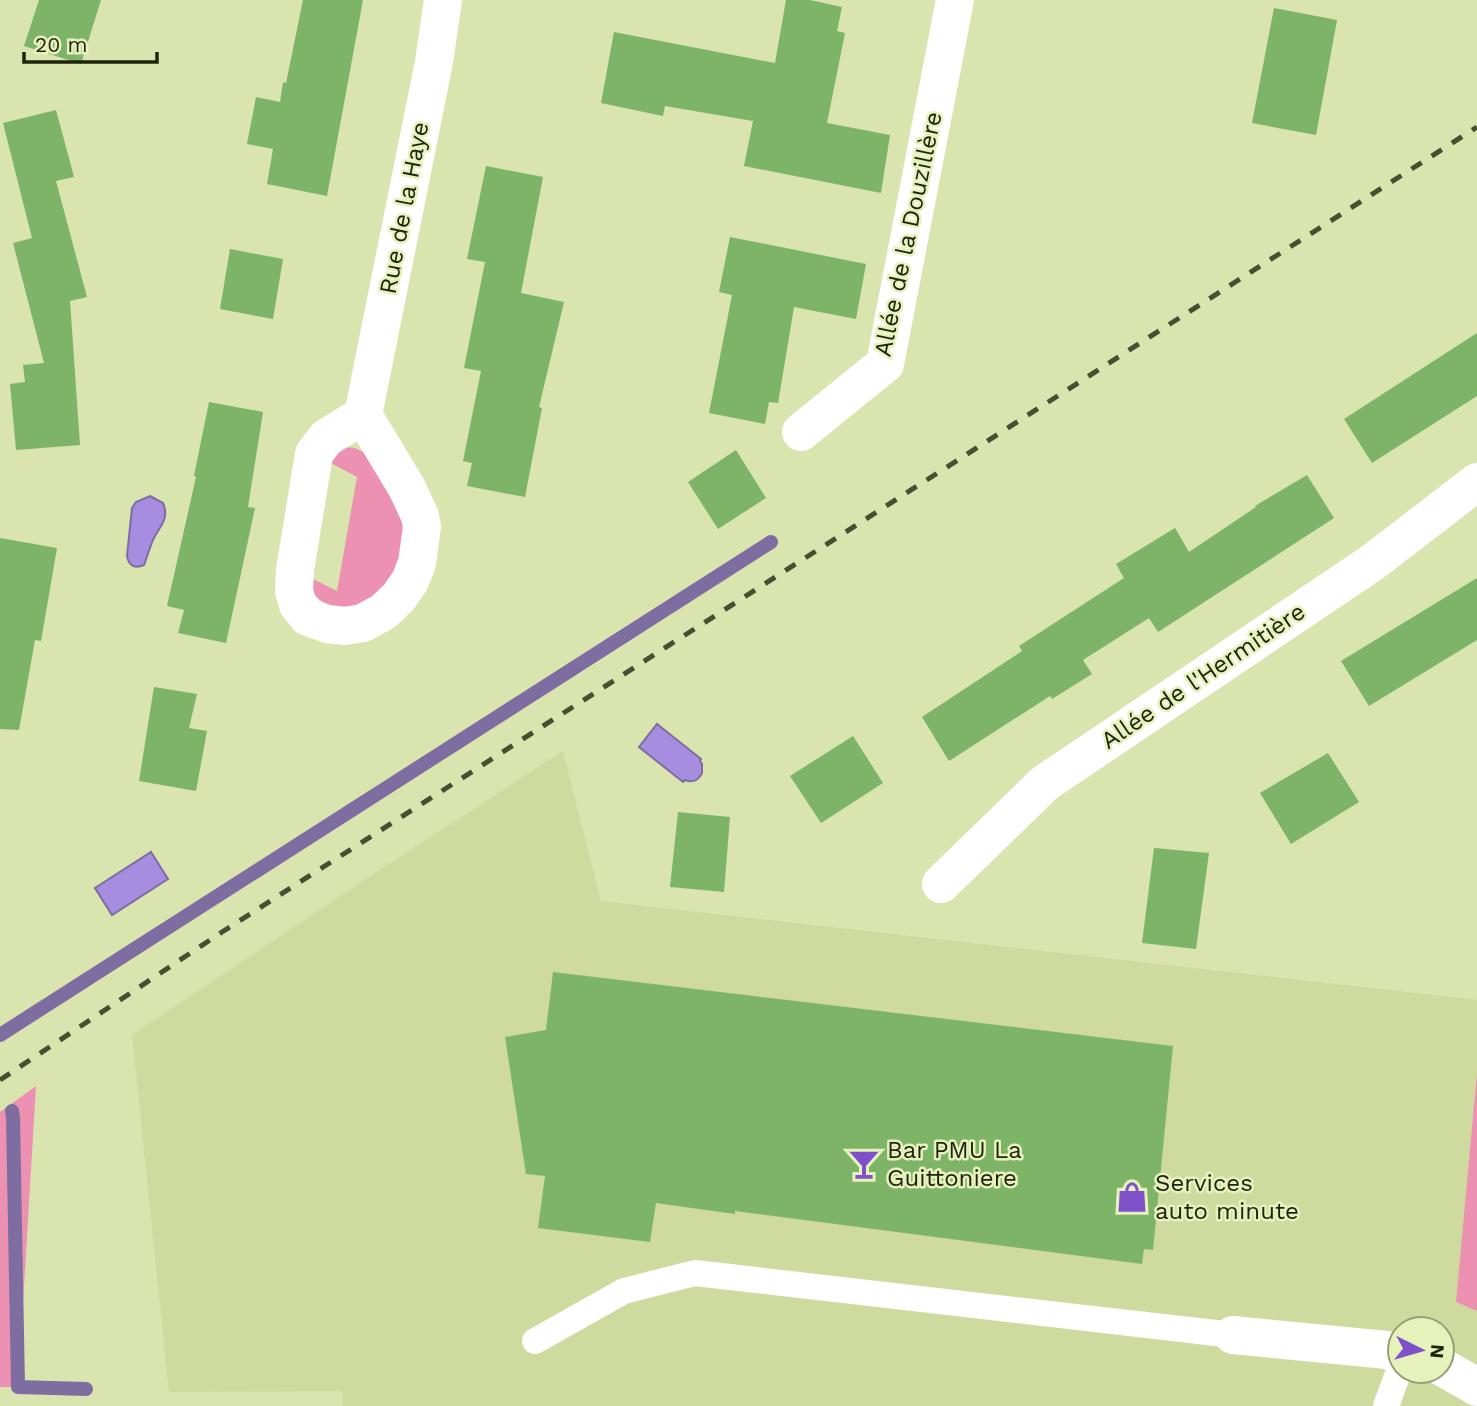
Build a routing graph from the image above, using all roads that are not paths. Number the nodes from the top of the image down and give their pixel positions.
1 (443, 0) edge
2 (955, 0) edge
3 (363, 415) junction
4 (801, 432) dead end
5 (1477, 482) edge
6 (942, 884) dead end
7 (1233, 1335) joint
8 (535, 1341) dead end
9 (1386, 1350) edge
10 (1456, 1375) edge
11 (1394, 1385) edge
12 (1477, 1387) edge
13 (1386, 1406) edge

1 - 3 street, Rue de la Haye
2 - 4 street, Allée de la Douzillère
3 - 3 street
5 - 6 street, Allée de l'Hermitière
7 - 8 lane
7 - 9 street
10 - 12 street
11 - 13 lane

